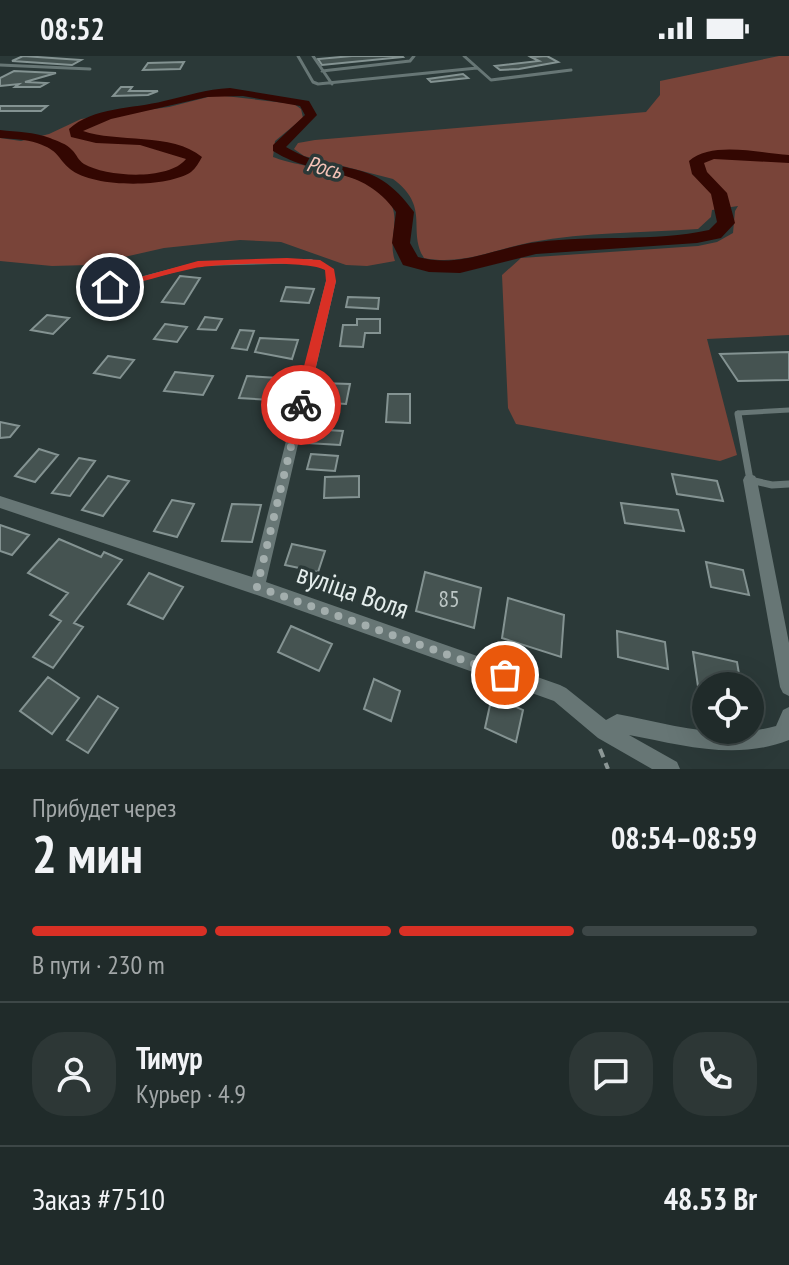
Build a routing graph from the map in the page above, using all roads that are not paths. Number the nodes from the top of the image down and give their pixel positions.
1 (298, 56) edge
2 (313, 56) edge
3 (414, 56) edge
4 (464, 56) edge
5 (0, 65) edge
6 (477, 68) junction
7 (90, 69) dead end
8 (571, 70) dead end
9 (322, 71) junction
10 (332, 84) junction
11 (331, 281) joint
12 (81, 294) dead end
13 (789, 410) edge
14 (750, 480) junction
15 (789, 484) edge
16 (0, 502) edge
17 (257, 587) junction
18 (789, 687) edge
19 (789, 716) edge
20 (605, 731) junction
21 (670, 769) edge

1 - 10 lane
2 - 9 lane
3 - 9 lane
4 - 6 lane
5 - 7 lane
6 - 8 lane
6 - 10 lane
9 - 10 lane
11 - 12 lane
11 - 17 street
13 - 14 lane
14 - 15 lane
14 - 18 street
16 - 17 street, вуліца Воля
17 - 20 street, вуліца Воля
19 - 20 street
20 - 21 street, вуліца Воля

